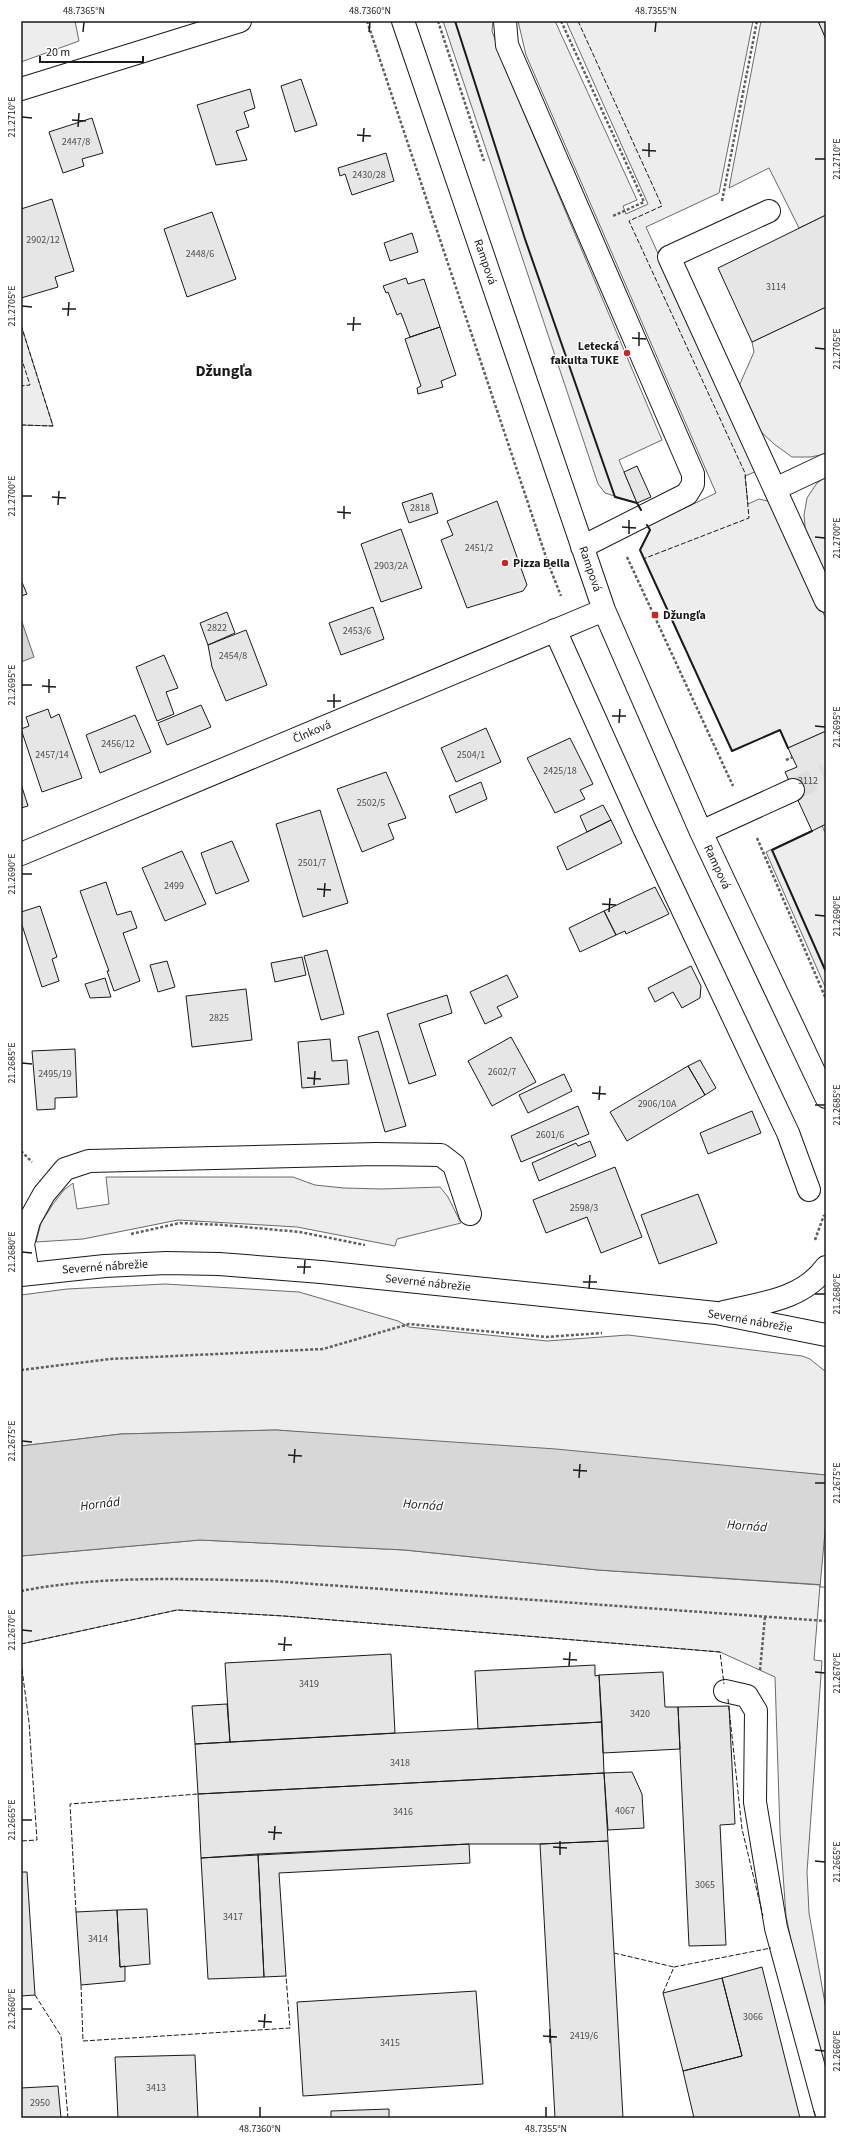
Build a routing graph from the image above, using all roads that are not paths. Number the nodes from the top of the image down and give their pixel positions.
1 (240, 21) edge
2 (403, 21) edge
3 (505, 21) edge
4 (21, 89) edge
5 (769, 211) dead end
6 (826, 465) edge
7 (775, 488) junction
8 (582, 546) junction
9 (826, 601) edge
10 (604, 610) junction
11 (555, 630) junction
12 (793, 790) tunnel mouth
13 (701, 832) junction
14 (21, 854) edge
15 (826, 1097) edge
16 (809, 1190) dead end
17 (470, 1214) dead end
18 (826, 1267) edge
19 (25, 1274) edge
20 (716, 1314) junction
21 (826, 1335) edge
22 (725, 1691) dead end
23 (826, 2112) edge

1 - 4 street
2 - 8 street, Rampová
3 - 8 street
5 - 7 street
6 - 7 street
7 - 9 street
8 - 10 street, Rampová
10 - 11 street, Člnková
10 - 13 street, Rampová
11 - 14 street, Člnková
11 - 16 street
12 - 13 street
13 - 15 street, Rampová
17 - 19 street, Severné nábrežie
18 - 20 street
19 - 20 street, Severné nábrežie
20 - 21 street, Severné nábrežie
22 - 23 street

